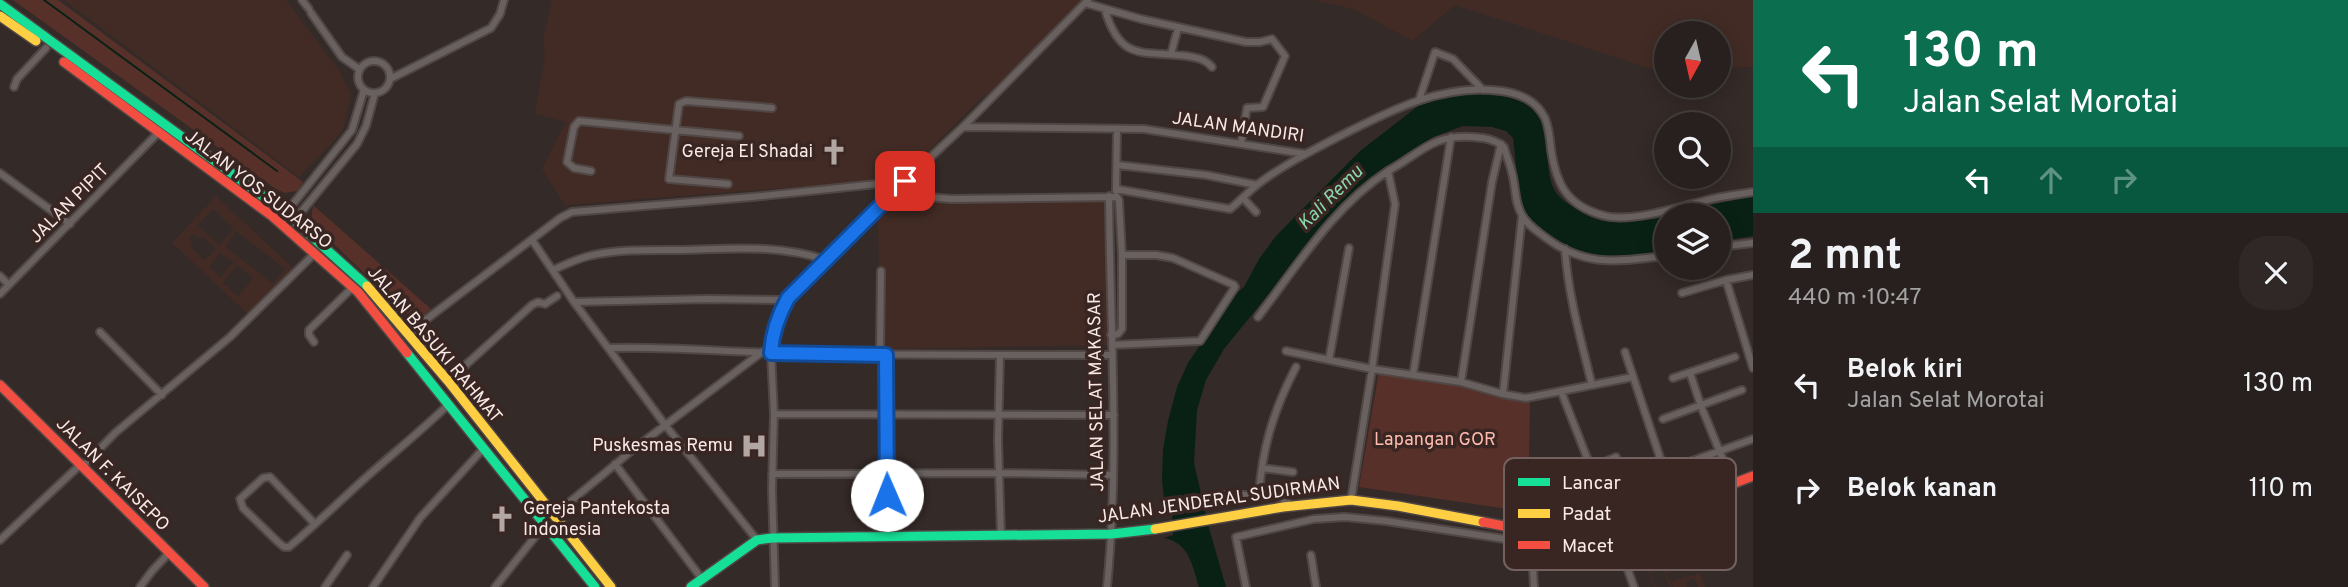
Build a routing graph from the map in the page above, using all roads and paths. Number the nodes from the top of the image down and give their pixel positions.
1 (302, 0) edge
2 (503, 0) edge
3 (1087, 2) edge
4 (0, 4) edge
5 (1105, 10) junction
6 (0, 16) edge
7 (1178, 28) junction
8 (46, 48) junction
9 (1171, 54) junction
10 (72, 62) junction
11 (1212, 67) dead end
12 (359, 69) junction
13 (390, 79) junction
14 (14, 87) dead end
15 (364, 90) junction
16 (1483, 90) junction
17 (375, 93) junction
18 (1419, 100) junction
19 (772, 108) dead end
20 (964, 127) junction
21 (1117, 129) junction
22 (676, 130) junction
23 (158, 132) junction
24 (739, 136) dead end
25 (1451, 137) junction
26 (1241, 144) junction
27 (1501, 144) junction
28 (1306, 154) junction
29 (1118, 164) junction
30 (591, 171) dead end
31 (1388, 171) junction
32 (0, 173) edge
33 (905, 181) junction
34 (728, 184) dead end
35 (1257, 185) junction
36 (898, 188) junction
37 (1753, 192) edge
38 (1113, 193) junction
39 (1243, 198) junction
40 (1256, 212) dead end
41 (286, 213) junction
42 (1522, 216) junction
43 (295, 220) junction
44 (279, 221) junction
45 (70, 224) junction
46 (288, 229) junction
47 (532, 240) junction
48 (1753, 243) edge
49 (1731, 246) edge
50 (1349, 248) dead end
51 (1565, 249) junction
52 (315, 253) junction
53 (1122, 255) junction
54 (1654, 257) edge
55 (826, 260) junction
56 (553, 270) junction
57 (881, 271) dead end
58 (1753, 275) edge
59 (0, 276) edge
60 (1731, 279) edge
61 (1726, 280) joint
62 (8, 284) junction
63 (353, 287) junction
64 (1682, 293) dead end
65 (0, 294) edge
66 (557, 296) dead end
67 (786, 300) junction
68 (574, 302) junction
69 (1258, 317) dead end
70 (100, 332) dead end
71 (407, 334) junction
72 (1111, 335) junction
73 (1753, 341) edge
74 (314, 342) dead end
75 (1745, 344) junction
76 (1112, 345) junction
77 (609, 348) junction
78 (1286, 351) dead end
79 (762, 352) junction
80 (1625, 352) dead end
81 (423, 353) junction
82 (771, 353) junction
83 (883, 355) junction
84 (1000, 355) junction
85 (1112, 355) junction
86 (1735, 357) dead end
87 (414, 360) junction
88 (1329, 360) junction
89 (1296, 367) dead end
90 (1753, 368) edge
91 (1372, 369) junction
92 (1690, 373) junction
93 (1413, 375) junction
94 (1633, 377) junction
95 (1673, 378) dead end
96 (448, 381) junction
97 (1461, 382) junction
98 (1592, 384) junction
99 (0, 385) edge
100 (1742, 390) dead end
101 (1561, 391) junction
102 (1503, 394) junction
103 (162, 395) junction
104 (450, 404) junction
105 (1701, 406) junction
106 (886, 413) junction
107 (774, 414) junction
108 (999, 415) junction
109 (1114, 415) junction
110 (1663, 419) dead end
111 (666, 426) junction
112 (1753, 439) edge
113 (484, 448) junction
114 (1720, 451) junction
115 (1587, 458) edge
116 (1660, 458) edge
117 (1700, 458) edge
118 (1723, 458) edge
119 (615, 464) junction
120 (81, 466) junction
121 (1262, 468) junction
122 (1293, 472) dead end
123 (998, 473) junction
124 (772, 474) junction
125 (886, 474) junction
126 (1112, 475) junction
127 (1217, 495) dead end
128 (1259, 495) junction
129 (1351, 500) junction
130 (1311, 503) junction
131 (1290, 506) junction
132 (554, 515) junction
133 (1314, 519) junction
134 (315, 524) junction
135 (545, 525) junction
136 (1504, 526) edge
137 (1112, 534) junction
138 (1001, 536) junction
139 (888, 537) junction
140 (772, 538) junction
141 (1504, 539) edge
142 (0, 540) edge
143 (757, 540) junction
144 (168, 554) junction
145 (347, 555) dead end
146 (1311, 555) dead end
147 (1628, 570) edge
148 (702, 579) junction
149 (140, 587) edge
150 (204, 587) edge
151 (325, 587) edge
152 (373, 587) edge
153 (495, 587) edge
154 (595, 587) edge
155 (611, 587) edge
156 (691, 587) edge
157 (775, 587) edge
158 (1107, 587) edge
159 (1246, 587) edge
160 (1314, 587) edge
161 (1323, 587) edge
162 (1634, 587) edge

1 - 12 street
2 - 13 street
3 - 5 street
3 - 20 street
4 - 10 main road, JALAN BASUKI RAHMAT
5 - 7 street
5 - 9 street
6 - 8 main road, JALAN YOS SUDARSO
7 - 9 street
7 - 26 street
8 - 10 main road, JALAN YOS SUDARSO
8 - 14 street
9 - 11 street
10 - 23 main road, JALAN YOS SUDARSO
10 - 41 main road, JALAN BASUKI RAHMAT
12 - 13 street
12 - 15 street
13 - 17 street
15 - 17 street
15 - 41 street
16 - 18 street, JALAN MANDIRI
16 - 18 street
16 - 37 street, JALAN MANDIRI
17 - 43 street
18 - 28 street, JALAN MANDIRI
19 - 22 street
20 - 21 street, JALAN MANDIRI
20 - 33 street
21 - 26 street, JALAN MANDIRI
21 - 29 street
22 - 24 street
22 - 30 street
22 - 34 street
23 - 44 main road, JALAN YOS SUDARSO
23 - 45 street, JALAN PIPIT
25 - 27 street
25 - 31 street
25 - 93 street
26 - 28 street, JALAN MANDIRI
27 - 42 street
27 - 97 street
28 - 35 street
29 - 35 street
29 - 38 street
31 - 69 street
31 - 91 street
32 - 45 street
33 - 36 street
33 - 47 street
35 - 39 street
36 - 38 street
36 - 55 street
38 - 39 street
38 - 53 street
38 - 72 street, JALAN SELAT MAKASAR
39 - 40 street
41 - 43 main road, JALAN BASUKI RAHMAT
41 - 44 street
42 - 51 street
42 - 102 street
43 - 46 street
43 - 71 main road, JALAN BASUKI RAHMAT
44 - 46 main road, JALAN YOS SUDARSO
45 - 62 street, JALAN PIPIT
46 - 52 main road, JALAN YOS SUDARSO
47 - 56 street
47 - 71 street
48 - 49 street
50 - 88 street
51 - 54 street
51 - 98 street
52 - 63 main road, JALAN YOS SUDARSO
52 - 103 street
53 - 72 street
53 - 76 street
55 - 56 street
55 - 67 street
56 - 68 street
57 - 83 street
58 - 60 street
59 - 62 street
61 - 64 street
61 - 75 street
62 - 65 street, JALAN PIPIT
63 - 74 street
63 - 87 main road, JALAN YOS SUDARSO
66 - 96 street
67 - 68 street
67 - 82 street
68 - 77 street
70 - 103 street
71 - 81 main road, JALAN BASUKI RAHMAT
72 - 76 street, JALAN SELAT MAKASAR
73 - 75 street
75 - 90 street
76 - 85 street, JALAN SELAT MAKASAR
77 - 79 street
77 - 111 street
78 - 88 street
79 - 82 street
79 - 111 street
80 - 94 street
81 - 87 main road
81 - 96 main road, JALAN BASUKI RAHMAT
82 - 83 street
82 - 107 street
83 - 84 street
83 - 106 street
84 - 85 street
84 - 108 street
85 - 109 street, JALAN SELAT MAKASAR
86 - 92 street
87 - 104 main road, JALAN YOS SUDARSO
88 - 91 street
89 - 121 street
91 - 93 street
91 - 129 street
92 - 95 street
92 - 105 street
93 - 97 street
94 - 98 street
94 - 116 street
96 - 132 main road, JALAN BASUKI RAHMAT
97 - 102 street
98 - 101 street
99 - 120 main road, JALAN F. KAISEPO
100 - 105 street
101 - 102 street
101 - 115 street
103 - 120 street
104 - 113 main road, JALAN YOS SUDARSO
104 - 134 street
105 - 110 street
105 - 114 street
106 - 107 street
106 - 108 street
106 - 125 street
107 - 124 street
108 - 109 street
108 - 123 street
109 - 126 street, JALAN SELAT MAKASAR
111 - 119 street
111 - 143 street
112 - 114 street
113 - 135 main road, JALAN YOS SUDARSO
113 - 152 street
114 - 117 street
114 - 118 street
119 - 132 street
119 - 148 street
120 - 142 street
120 - 144 main road, JALAN F. KAISEPO
121 - 122 street
121 - 128 street
123 - 125 street
123 - 126 street
123 - 138 street
124 - 125 street
124 - 140 street
125 - 139 street
126 - 137 street, JALAN SELAT MAKASAR
127 - 128 street
128 - 131 street
129 - 130 main road, JALAN JENDERAL SUDIRMAN
129 - 136 main road, JALAN JENDERAL SUDIRMAN
130 - 131 main road, JALAN JENDERAL SUDIRMAN
130 - 133 street
131 - 137 main road, JALAN JENDERAL SUDIRMAN
132 - 135 street
132 - 155 main road, JALAN BASUKI RAHMAT
133 - 141 street
133 - 159 street
134 - 134 street
135 - 153 street
135 - 154 main road, JALAN YOS SUDARSO
137 - 138 main road, JALAN JENDERAL SUDIRMAN
137 - 158 street, JALAN SELAT MAKASAR
138 - 139 main road, JALAN JENDERAL SUDIRMAN
139 - 140 main road, JALAN JENDERAL SUDIRMAN
140 - 143 main road, JALAN JENDERAL SUDIRMAN
140 - 157 street
143 - 148 main road, JALAN JENDERAL SUDIRMAN
144 - 149 street
144 - 150 main road, JALAN F. KAISEPO
145 - 151 street
146 - 160 street
147 - 162 street
148 - 156 main road, JALAN JENDERAL SUDIRMAN
160 - 161 street

